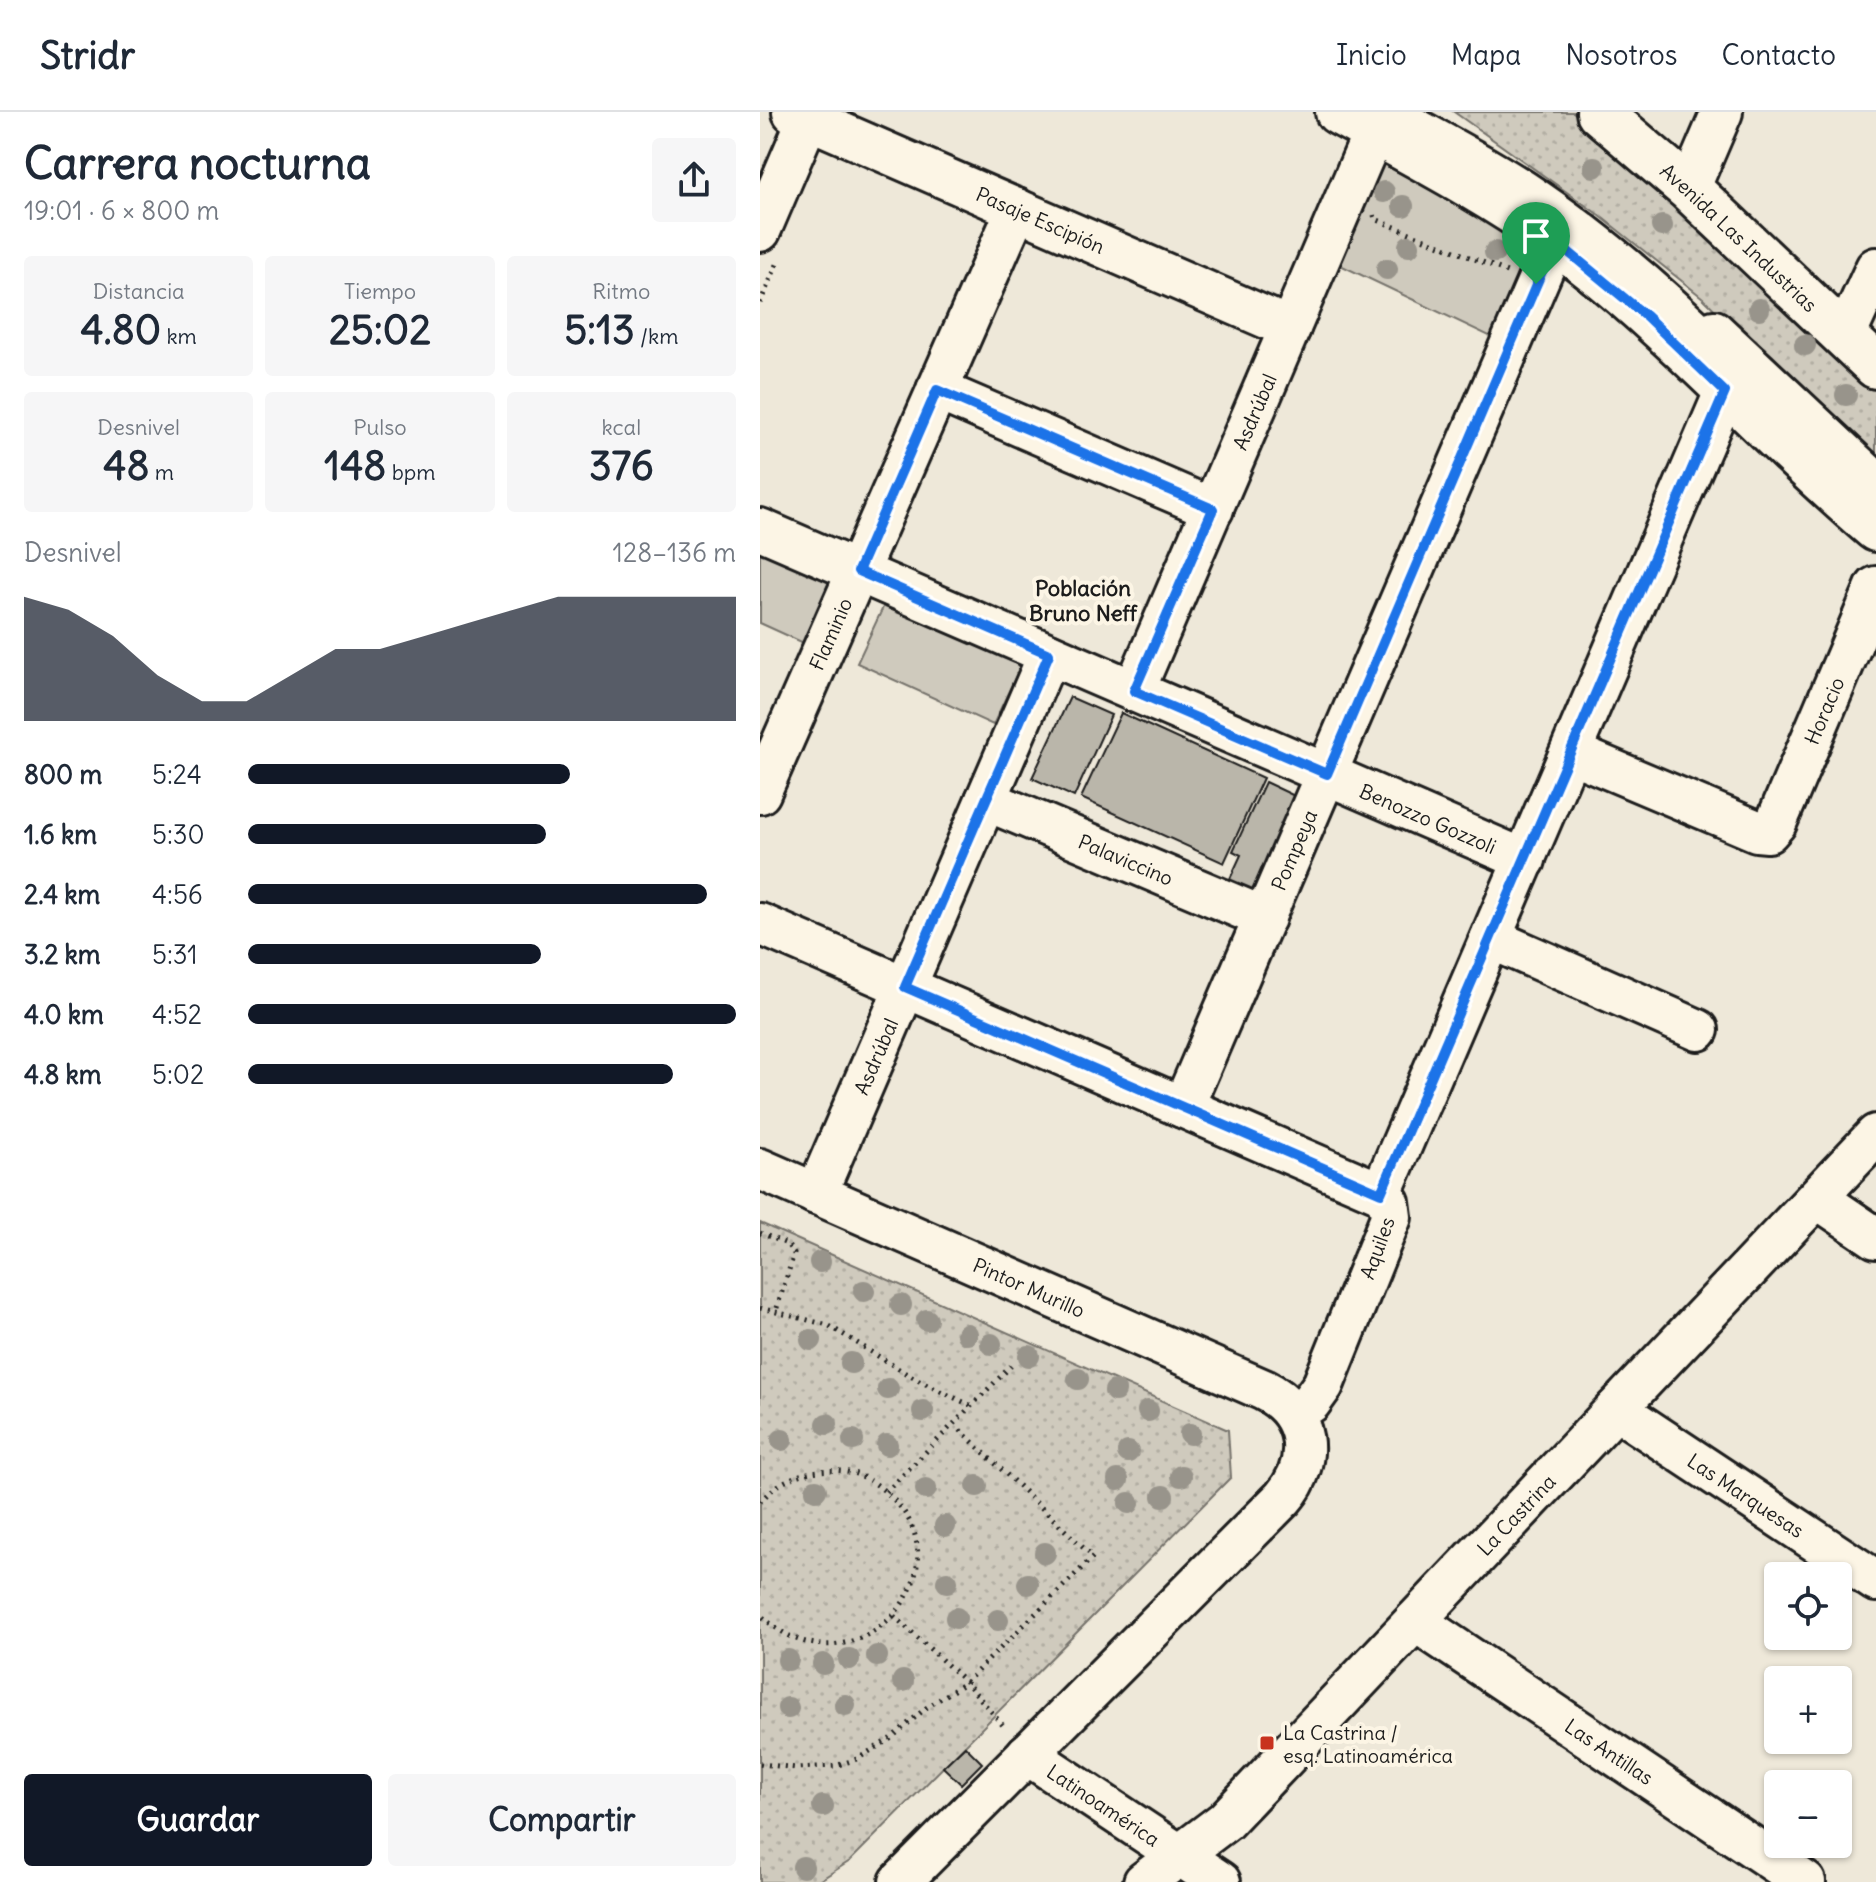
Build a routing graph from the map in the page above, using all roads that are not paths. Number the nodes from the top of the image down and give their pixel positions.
1 (1416, 112) edge
2 (1599, 112) edge
3 (1722, 112) edge
4 (804, 114) edge
5 (1365, 119) edge
6 (1689, 189) junction
7 (1017, 209) junction
8 (760, 231) edge
9 (1555, 241) junction
10 (1876, 268) edge
11 (1290, 328) junction
12 (1845, 336) junction
13 (1876, 366) edge
14 (937, 390) junction
15 (1725, 392) junction
16 (1876, 483) edge
17 (1876, 502) edge
18 (1213, 509) junction
19 (760, 529) edge
20 (1876, 529) edge
21 (858, 571) junction
22 (1876, 587) edge
23 (1049, 654) junction
24 (1134, 691) junction
25 (1572, 753) junction
26 (1327, 774) junction
27 (760, 793) edge
28 (986, 800) junction
29 (1525, 860) junction
30 (1265, 918) junction
31 (760, 924) edge
32 (1492, 939) junction
33 (905, 987) junction
34 (1698, 1030) dead end
35 (1183, 1107) junction
36 (1876, 1135) edge
37 (760, 1169) edge
38 (1381, 1193) junction
39 (816, 1194) junction
40 (1817, 1198) junction
41 (1876, 1238) edge
42 (1616, 1409) junction
43 (1293, 1412) junction
44 (1876, 1581) edge
45 (1415, 1621) junction
46 (1027, 1754) junction
47 (1179, 1855) junction
48 (900, 1882) edge
49 (1144, 1882) edge
50 (1220, 1882) edge
51 (1805, 1882) edge

1 - 16 street
2 - 6 main road, Avenida Las Industrias
3 - 6 street
4 - 7 street, Pasaje Escipión
4 - 8 street
5 - 9 main road
5 - 11 street, Asdrúbal
5 - 17 street
6 - 12 main road, Avenida Las Industrias
7 - 11 street, Pasaje Escipión
7 - 14 street, Flaminio
9 - 15 main road
9 - 26 street, Pompeya
10 - 12 street
11 - 18 street, Asdrúbal
12 - 13 main road, Avenida Las Industrias
14 - 18 street
14 - 21 street, Flaminio
15 - 20 main road
15 - 25 street, Aquiles
18 - 24 street, Asdrúbal
19 - 21 street, Benozzo Gozzoli
21 - 23 street, Benozzo Gozzoli
21 - 27 street, Flaminio
22 - 25 street, Horacio
23 - 24 street, Benozzo Gozzoli
23 - 28 street, Asdrúbal
24 - 26 street, Benozzo Gozzoli
25 - 29 street, Aquiles
26 - 29 street, Benozzo Gozzoli
26 - 30 street, Pompeya
28 - 30 street, Palaviccino
28 - 33 street, Asdrúbal
29 - 32 street, Aquiles
30 - 35 street, Pompeya
31 - 33 street
32 - 34 street
32 - 38 street, Aquiles
33 - 35 street
33 - 39 street, Asdrúbal
35 - 38 street
36 - 40 street, La Castrina
37 - 39 street, Pintor Murillo
38 - 43 street, Aquiles
39 - 43 street, Pintor Murillo
40 - 41 street
40 - 42 street, La Castrina
42 - 44 street, Las Marquesas
42 - 45 street, La Castrina
43 - 46 street
45 - 47 street, La Castrina
45 - 51 street, Las Antillas
46 - 47 street, Latinoamérica
46 - 48 street
47 - 49 street, La Castrina
47 - 50 street, Latinoamérica

